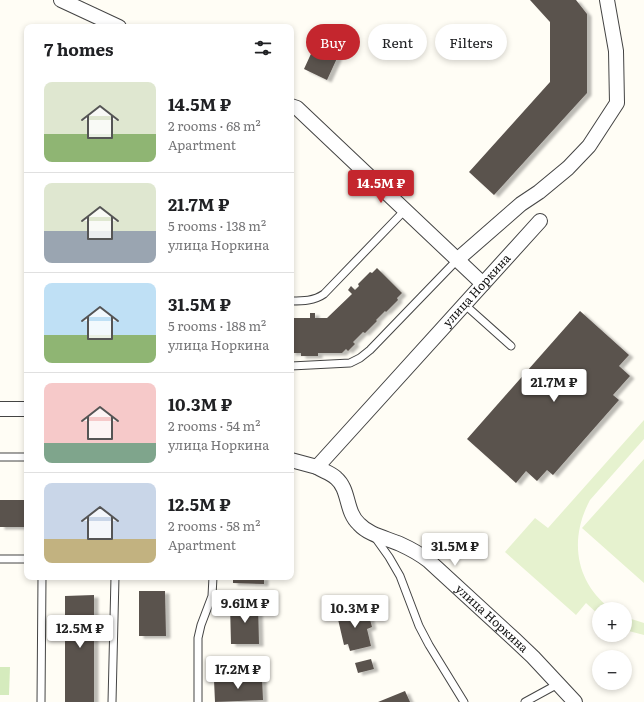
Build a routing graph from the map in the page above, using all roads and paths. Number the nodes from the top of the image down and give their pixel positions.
1 (61, 0) edge
2 (607, 0) edge
3 (113, 24) edge
4 (294, 107) edge
5 (405, 210) junction
6 (540, 221) dead end
7 (458, 259) junction
8 (483, 284) junction
9 (294, 301) edge
10 (464, 304) junction
11 (511, 346) dead end
12 (294, 366) edge
13 (0, 409) edge
14 (24, 409) edge
15 (0, 457) edge
16 (24, 457) edge
17 (294, 461) edge
18 (317, 467) junction
19 (372, 533) junction
20 (0, 559) edge
21 (24, 559) edge
22 (42, 580) edge
23 (115, 580) edge
24 (213, 580) edge
25 (558, 684) junction
26 (41, 702) edge
27 (112, 702) edge
28 (198, 702) edge
29 (464, 702) edge
30 (525, 702) edge
31 (575, 702) edge

1 - 3 street
2 - 7 street
4 - 5 street
5 - 7 street
5 - 9 lane
6 - 8 street, улица Норкина
7 - 8 street
7 - 12 lane
8 - 10 street, улица Норкина
10 - 11 lane
10 - 18 street, улица Норкина
13 - 14 street
15 - 16 lane
17 - 18 street, улица Норкина
18 - 19 street, улица Норкина
19 - 25 street, улица Норкина
19 - 29 lane
20 - 21 lane
22 - 26 lane
23 - 27 lane
24 - 28 lane
25 - 30 lane
25 - 31 street, улица Норкина

